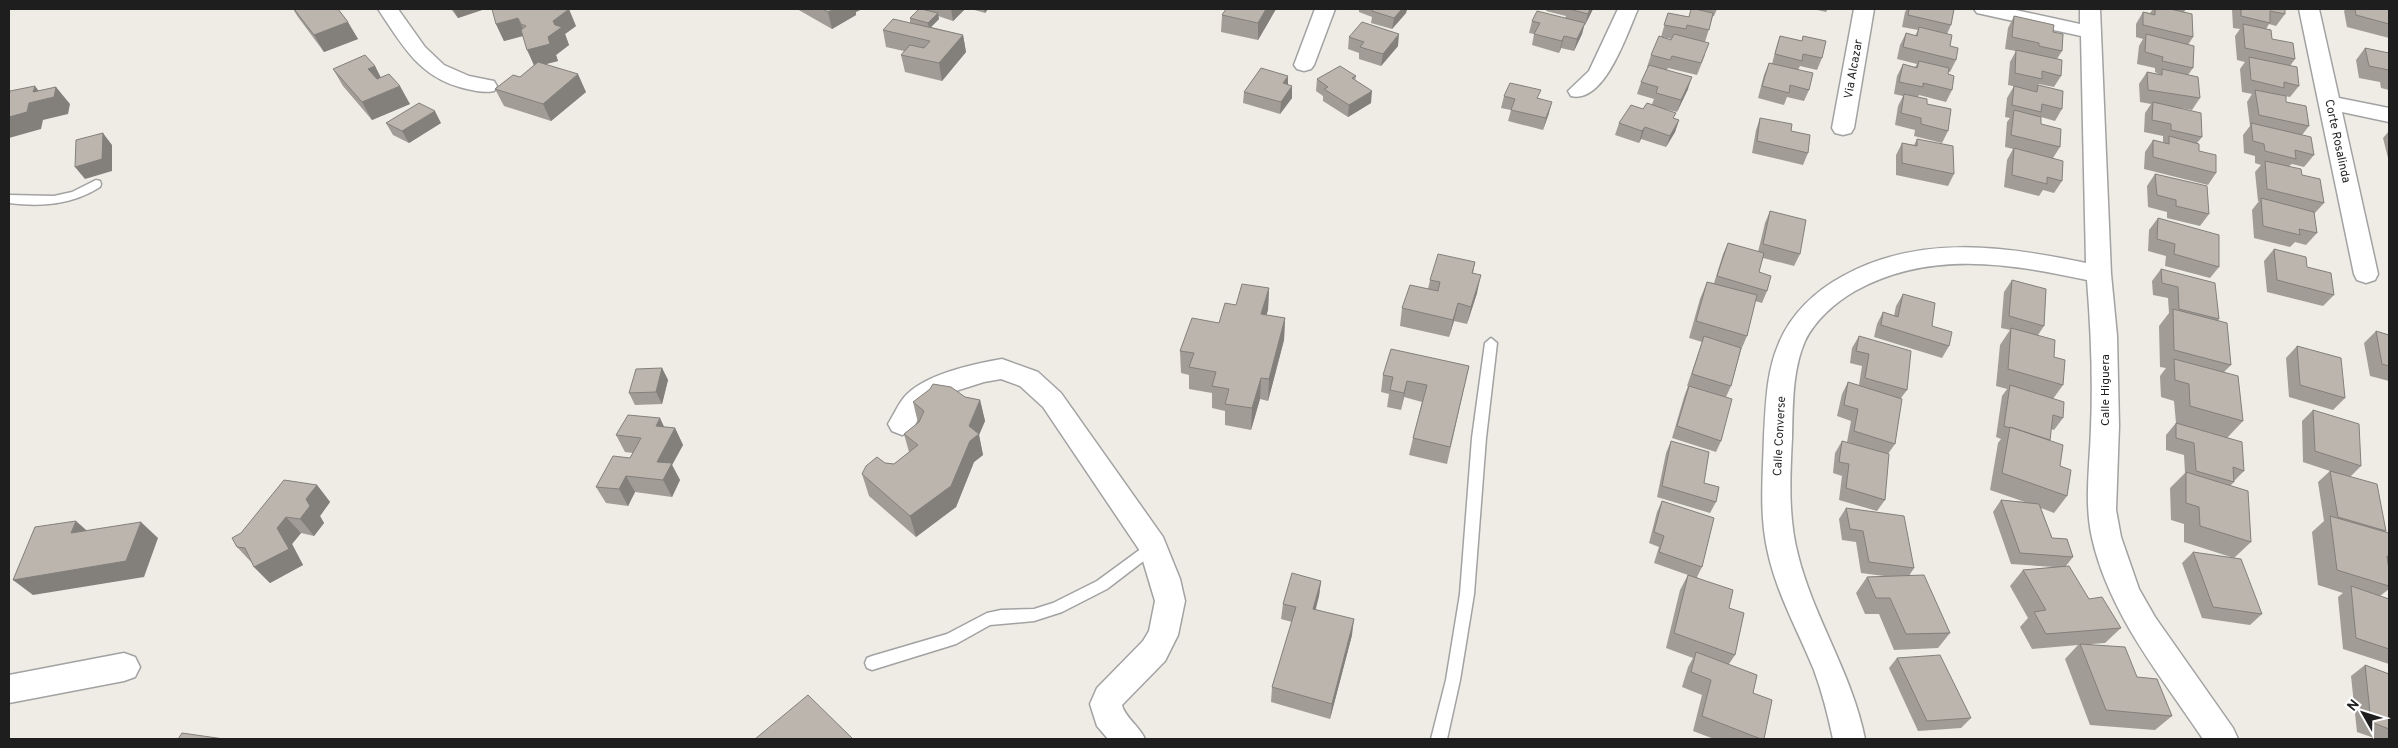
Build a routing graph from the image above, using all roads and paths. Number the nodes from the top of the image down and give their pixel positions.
1 (388, 9) edge
2 (1324, 9) edge
3 (1628, 9) edge
4 (1864, 9) edge
5 (1984, 9) edge
6 (2309, 9) edge
7 (2091, 20) edge
8 (1304, 65) dead end
9 (486, 86) dead end
10 (1579, 91) dead end
11 (2330, 102) junction
12 (2389, 115) edge
13 (1843, 128) dead end
14 (96, 184) dead end
15 (9, 199) edge
16 (2099, 274) junction
17 (2366, 274) dead end
18 (1490, 343) dead end
19 (902, 424) dead end
20 (1153, 546) junction
21 (872, 663) dead end
22 (124, 668) dead end
23 (9, 689) edge
24 (2228, 737) edge
25 (1129, 739) edge
26 (1439, 739) edge
27 (1849, 739) edge

1 - 9 street
2 - 8 street
3 - 10 street
4 - 13 street, Via Alcazar
5 - 7 street
6 - 11 street, Corte Rosalinda
7 - 16 street, Calle Higuera
11 - 12 street
11 - 17 street, Corte Rosalinda
14 - 15 lane
16 - 24 street, Calle Higuera
16 - 27 street, Calle Converse
18 - 26 lane
19 - 20 street
20 - 21 lane
20 - 25 street
22 - 23 street

